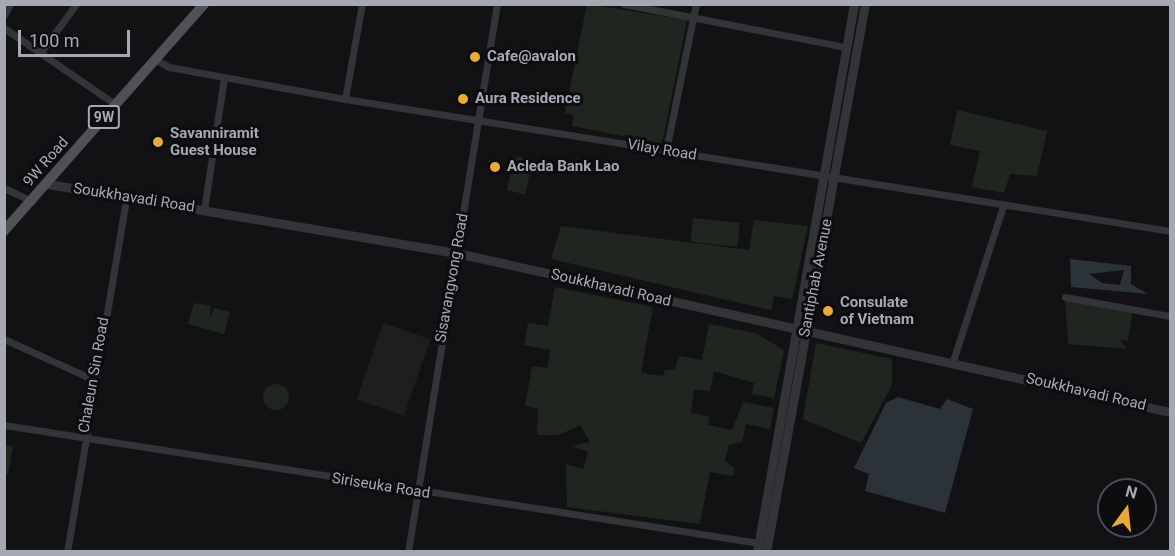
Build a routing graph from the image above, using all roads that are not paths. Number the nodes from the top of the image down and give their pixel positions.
1 (10, 4) edge
2 (76, 4) edge
3 (204, 4) edge
4 (362, 4) edge
5 (497, 4) edge
6 (624, 4) edge
7 (696, 4) edge
8 (854, 4) edge
9 (865, 4) edge
10 (4, 15) edge
11 (692, 17) junction
12 (4, 28) edge
13 (846, 47) junction
14 (41, 52) junction
15 (156, 60) junction
16 (224, 78) junction
17 (345, 99) junction
18 (115, 104) junction
19 (479, 121) junction
20 (666, 150) junction
21 (823, 176) junction
22 (836, 178) junction
23 (48, 184) junction
24 (4, 188) edge
25 (126, 199) junction
26 (32, 201) junction
27 (1003, 206) junction
28 (204, 210) junction
29 (4, 231) edge
30 (1170, 231) edge
31 (457, 253) junction
32 (1065, 297) dead end
33 (1170, 316) edge
34 (800, 330) junction
35 (4, 339) edge
36 (952, 364) junction
37 (92, 379) junction
38 (1170, 411) edge
39 (4, 425) edge
40 (83, 438) junction
41 (417, 492) junction
42 (758, 547) edge
43 (67, 552) edge
44 (408, 552) edge
45 (766, 552) edge

1 - 10 street
2 - 14 street
3 - 15 main road, 9W Road / 9W
4 - 17 street
5 - 19 street, Sisavangvong Road
6 - 11 street
7 - 11 street
8 - 13 street, Santiphab Avenue
9 - 22 street, Santiphab Avenue
11 - 13 street
11 - 20 street
12 - 14 street
13 - 21 street, Santiphab Avenue
14 - 18 street
15 - 16 street, Vilay Road
15 - 18 main road, 9W Road / 9W
16 - 17 street, Vilay Road
16 - 28 street
17 - 19 street, Vilay Road
18 - 23 main road, 9W Road / 9W
19 - 20 street, Vilay Road
19 - 31 street, Sisavangvong Road
20 - 21 street, Vilay Road
21 - 22 street, Vilay Road
21 - 34 street, Santiphab Avenue
22 - 27 street, Vilay Road
22 - 34 street, Santiphab Avenue
23 - 25 street, Soukkhavadi Road
23 - 26 main road, 9W Road / 9W
24 - 26 street
25 - 28 street, Soukkhavadi Road
25 - 37 street, Chaleun Sin Road
26 - 29 main road, 9W Road / 9W
27 - 30 street, Vilay Road
27 - 36 street
28 - 31 street, Soukkhavadi Road
31 - 34 street, Soukkhavadi Road
31 - 41 street, Sisavangvong Road
32 - 33 street
34 - 36 street, Soukkhavadi Road
34 - 42 street, Santiphab Avenue
34 - 45 street, Santiphab Avenue
35 - 37 street
36 - 38 street, Soukkhavadi Road
37 - 40 street, Chaleun Sin Road
39 - 40 street, Siriseuka Road
40 - 41 street, Siriseuka Road
40 - 43 street, Chaleun Sin Road
41 - 42 street, Siriseuka Road
41 - 44 street, Sisavangvong Road

